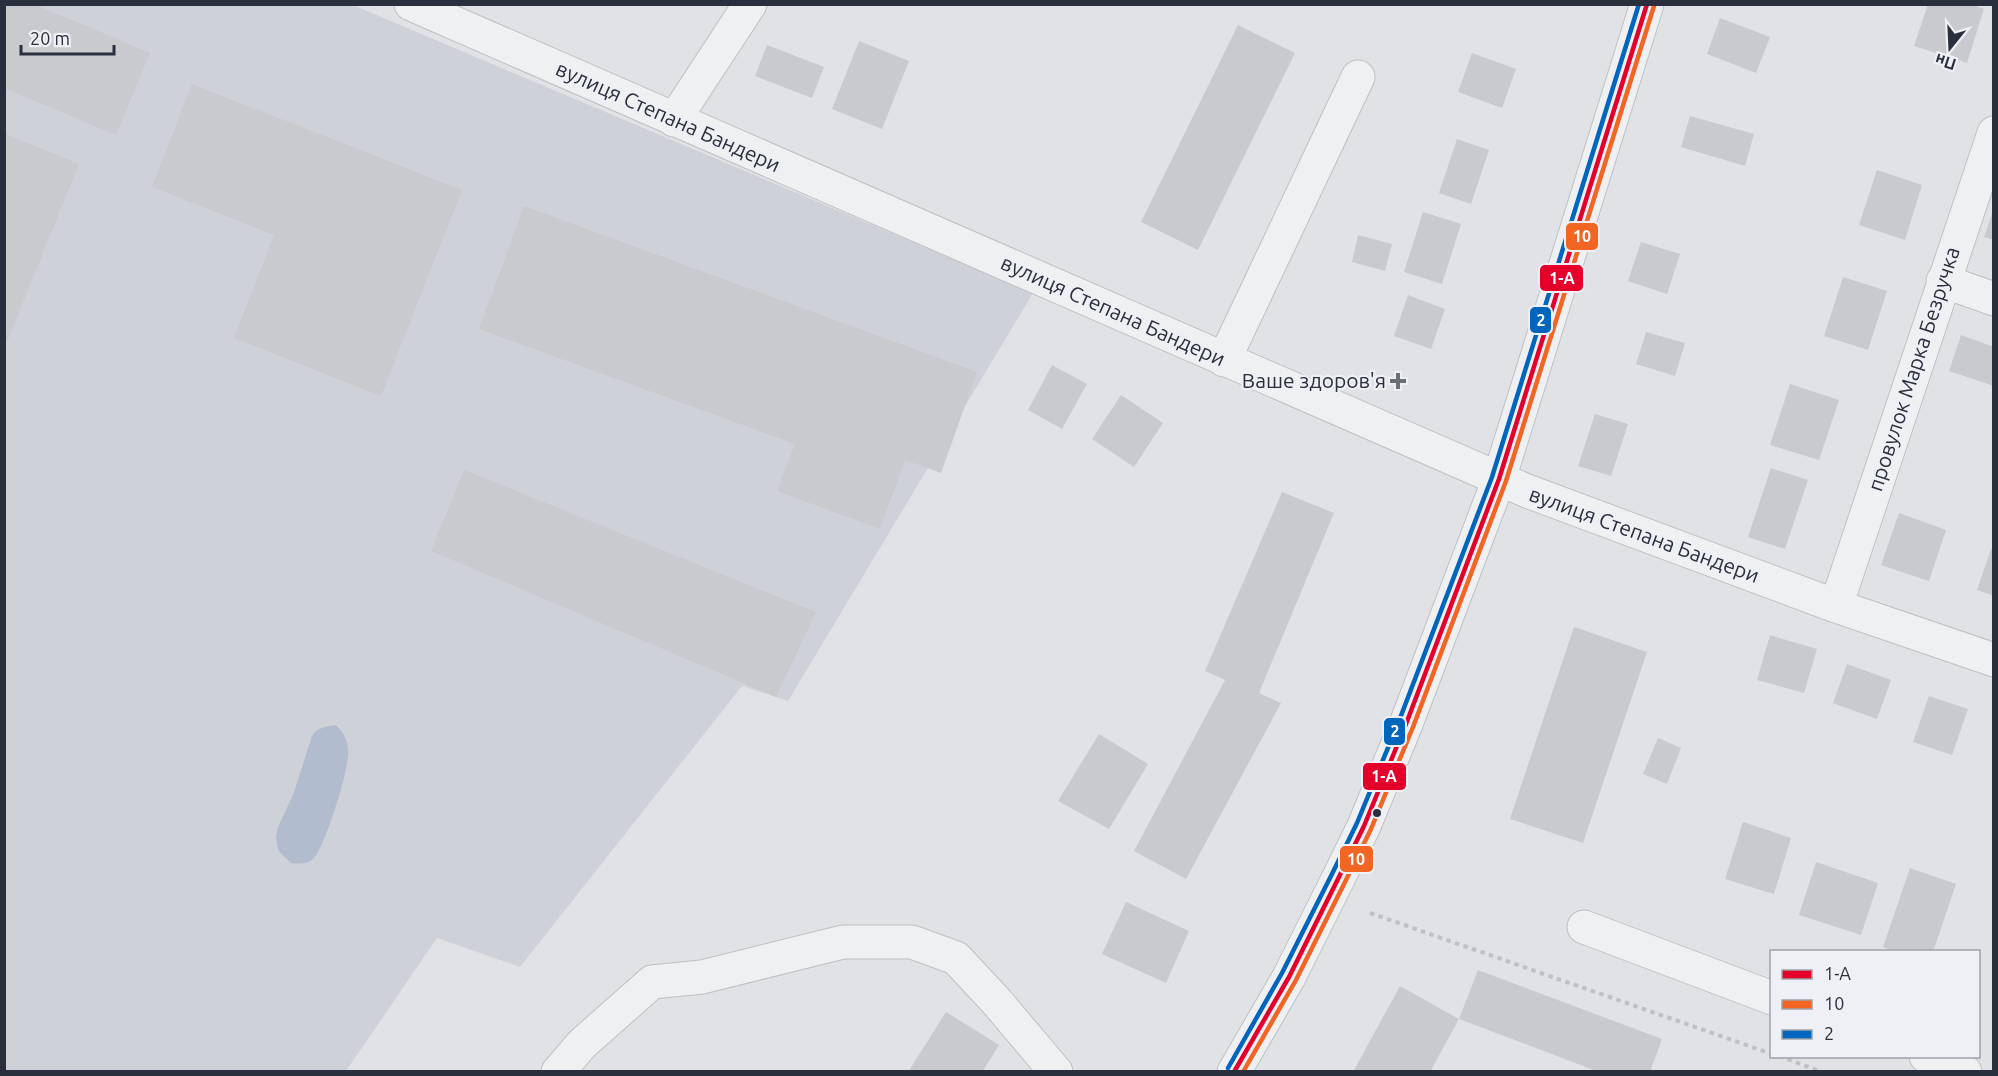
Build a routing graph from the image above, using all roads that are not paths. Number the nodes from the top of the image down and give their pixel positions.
1 (411, 4) edge
2 (750, 4) edge
3 (1647, 4) edge
4 (454, 13) edge
5 (1358, 77) dead end
6 (674, 120) junction
7 (1994, 133) edge
8 (1943, 281) junction
9 (1994, 299) edge
10 (1224, 360) junction
11 (1499, 479) junction
12 (1836, 606) junction
13 (1994, 660) edge
14 (1584, 927) dead end
15 (1770, 997) edge
16 (1931, 1058) edge
17 (558, 1071) edge
18 (1056, 1071) edge
19 (1234, 1071) edge
20 (1965, 1071) edge

1 - 4 street, вулиця Степана Бандери
2 - 6 street
3 - 11 street
4 - 6 street, вулиця Степана Бандери
5 - 10 street
6 - 10 street, вулиця Степана Бандери
7 - 8 street, провулок Марка Безручка
8 - 9 street
8 - 12 street, провулок Марка Безручка
10 - 11 street, вулиця Степана Бандери
11 - 12 street, вулиця Степана Бандери
11 - 19 street
12 - 13 street, вулиця Степана Бандери
14 - 15 street
16 - 20 street
17 - 18 street

